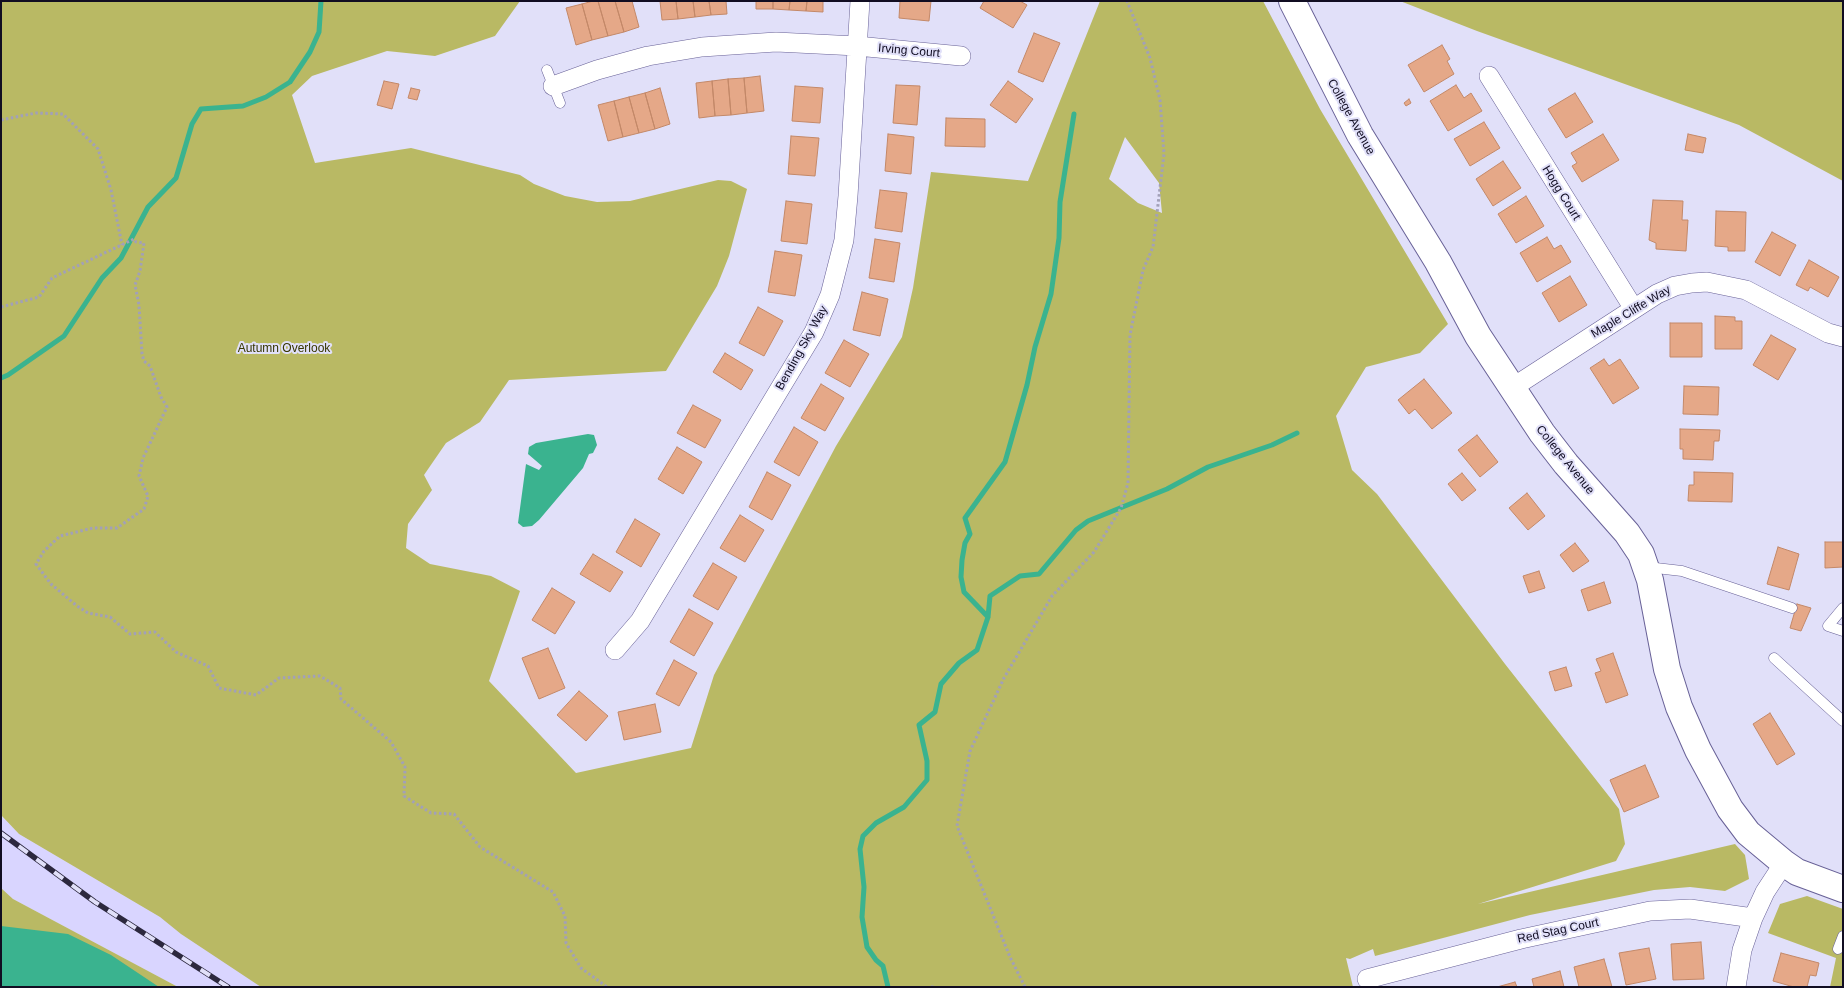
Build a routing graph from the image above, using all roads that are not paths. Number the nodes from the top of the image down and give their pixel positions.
1 (860, 1) edge
2 (1292, 1) edge
3 (857, 46) junction
4 (961, 56) dead end
5 (1499, 82) dead end
6 (553, 86) dead end
7 (1634, 309) junction
8 (1843, 337) edge
9 (1512, 388) junction
10 (1646, 567) junction
11 (1792, 608) dead end
12 (1843, 608) edge
13 (1843, 632) edge
14 (615, 650) dead end
15 (1774, 658) dead end
16 (1843, 721) edge
17 (1784, 863) junction
18 (1843, 889) edge
19 (1753, 918) junction
20 (1843, 936) edge
21 (1838, 949) dead end
22 (1367, 978) dead end
23 (1736, 987) edge

1 - 3 street, Bending Sky Way
2 - 9 street, College Avenue
3 - 4 street, Irving Court
3 - 6 street, Irving Court
3 - 14 street, Bending Sky Way
5 - 7 street, Hogg Court
7 - 8 street, Maple Cliffe Way
7 - 9 street, Maple Cliffe Way
9 - 10 street, College Avenue
10 - 11 lane
10 - 17 street, College Avenue
12 - 13 lane
15 - 16 lane
17 - 18 street, College Avenue
17 - 19 street
19 - 22 street, Red Stag Court
19 - 23 street
20 - 21 lane

